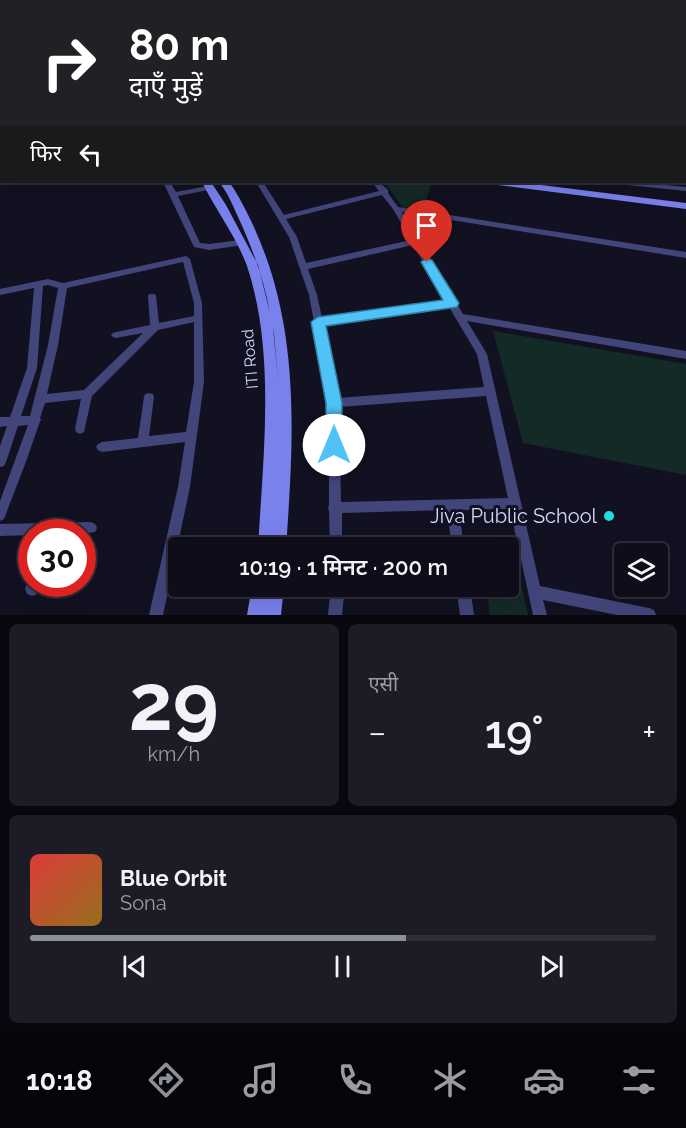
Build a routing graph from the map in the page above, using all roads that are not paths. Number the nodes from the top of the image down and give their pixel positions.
1 (168, 183) edge
2 (229, 183) edge
3 (261, 183) edge
4 (377, 183) edge
5 (506, 183) edge
6 (641, 183) edge
7 (208, 184) edge
8 (686, 189) edge
9 (385, 192) junction
10 (174, 195) junction
11 (686, 206) edge
12 (396, 209) junction
13 (282, 218) junction
14 (415, 242) junction
15 (240, 243) junction
16 (686, 255) edge
17 (303, 267) junction
18 (39, 283) junction
19 (63, 286) junction
20 (0, 292) edge
21 (152, 296) dead end
22 (452, 303) junction
23 (461, 317) junction
24 (198, 318) junction
25 (318, 322) junction
26 (155, 327) junction
27 (116, 335) dead end
28 (686, 355) edge
29 (491, 392) junction
30 (87, 394) junction
31 (149, 397) dead end
32 (42, 399) junction
33 (334, 403) junction
34 (36, 420) junction
35 (14, 421) junction
36 (0, 422) edge
37 (80, 429) dead end
38 (192, 436) junction
39 (143, 442) junction
40 (102, 447) dead end
41 (0, 462) edge
42 (514, 503) junction
43 (452, 504) junction
44 (334, 508) junction
45 (0, 515) edge
46 (0, 530) edge
47 (18, 530) edge
48 (267, 537) edge
49 (279, 537) edge
50 (335, 537) edge
51 (456, 537) edge
52 (534, 591) junction
53 (259, 597) edge
54 (274, 597) edge
55 (337, 597) edge
56 (464, 597) edge
57 (156, 615) edge
58 (256, 615) edge
59 (272, 615) edge
60 (335, 615) edge
61 (466, 615) edge
62 (540, 615) edge
63 (649, 615) edge

1 - 10 street
2 - 49 street, ITI Road
3 - 13 street
4 - 9 street
5 - 11 street
6 - 8 street
7 - 10 street
7 - 15 street, ITI Road
9 - 12 street
9 - 13 street
10 - 15 street
12 - 14 street
12 - 16 street
13 - 17 street
14 - 17 street
14 - 22 street
15 - 48 street, ITI Road
17 - 25 street
18 - 19 street
18 - 20 street
18 - 35 street
19 - 24 street
19 - 32 street
21 - 26 street
22 - 23 street
22 - 25 street
23 - 28 street
23 - 29 street
24 - 26 street
24 - 38 street
25 - 33 street
26 - 27 street
26 - 30 street
29 - 33 street
29 - 42 street
30 - 32 street
30 - 37 street
31 - 39 street
32 - 34 street
33 - 44 street
34 - 35 street
34 - 45 street
35 - 36 street
35 - 41 street
38 - 39 street
38 - 57 street
39 - 40 street
42 - 43 street
42 - 52 street
43 - 44 street
43 - 51 street
44 - 50 street
46 - 47 street
52 - 62 street
52 - 63 street
53 - 58 street
54 - 59 street
55 - 60 street
56 - 61 street

